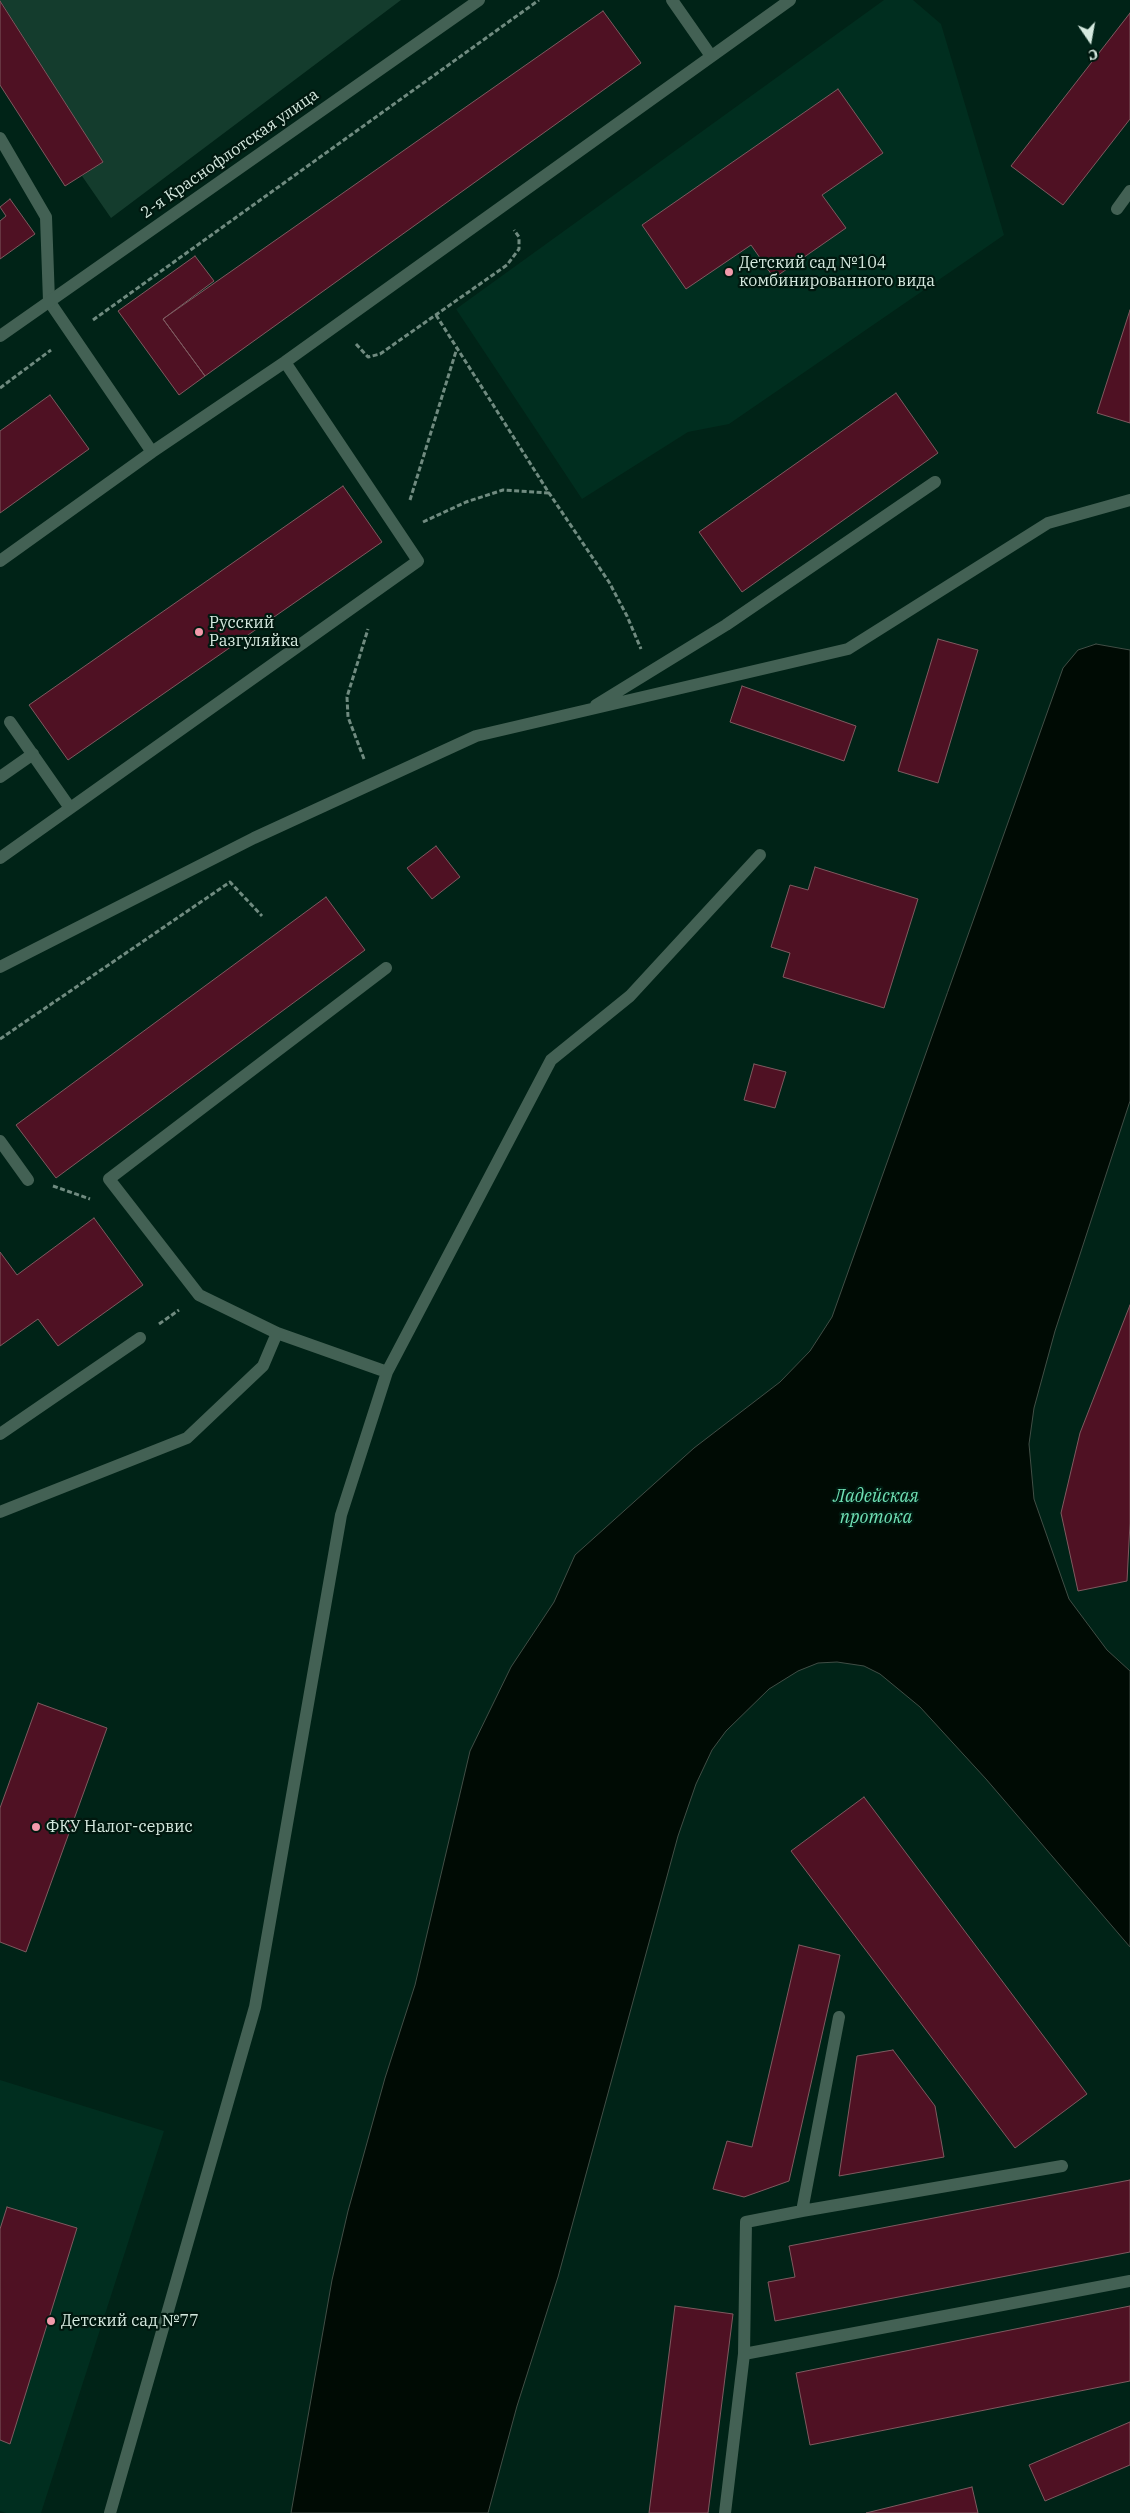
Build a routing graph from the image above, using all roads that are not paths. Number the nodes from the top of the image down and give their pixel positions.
1 (479, 0) edge
2 (672, 0) edge
3 (790, 0) edge
4 (711, 56) junction
5 (0, 138) edge
6 (1130, 192) edge
7 (1117, 209) dead end
8 (49, 301) junction
9 (0, 336) edge
10 (285, 362) junction
11 (152, 452) junction
12 (935, 482) dead end
13 (1130, 500) edge
14 (0, 561) edge
15 (585, 712) junction
16 (10, 722) dead end
17 (33, 754) junction
18 (0, 777) edge
19 (70, 808) junction
20 (760, 855) dead end
21 (0, 858) edge
22 (0, 967) edge
23 (386, 968) dead end
24 (0, 1141) edge
25 (28, 1180) road end
26 (277, 1333) junction
27 (140, 1338) road end
28 (387, 1372) junction
29 (0, 1434) edge
30 (0, 1512) edge
31 (839, 2017) dead end
32 (1062, 2166) dead end
33 (802, 2211) junction
34 (1130, 2281) edge
35 (744, 2354) junction
36 (110, 2513) edge
37 (725, 2513) edge

1 - 8 street, 2-я Краснофлотская улица
2 - 4 street
3 - 4 street
4 - 10 street
5 - 8 street
6 - 7 street
8 - 9 street, 2-я Краснофлотская улица
8 - 11 street
10 - 11 street
10 - 19 street
11 - 14 street
12 - 15 street
13 - 15 street
15 - 22 street
16 - 17 street
17 - 18 street
17 - 19 street
19 - 21 street
20 - 28 street
23 - 26 street
24 - 25 street
26 - 28 street
26 - 30 street
27 - 29 street
28 - 36 street
31 - 33 street
32 - 33 street
33 - 35 street
34 - 35 street
35 - 37 street

